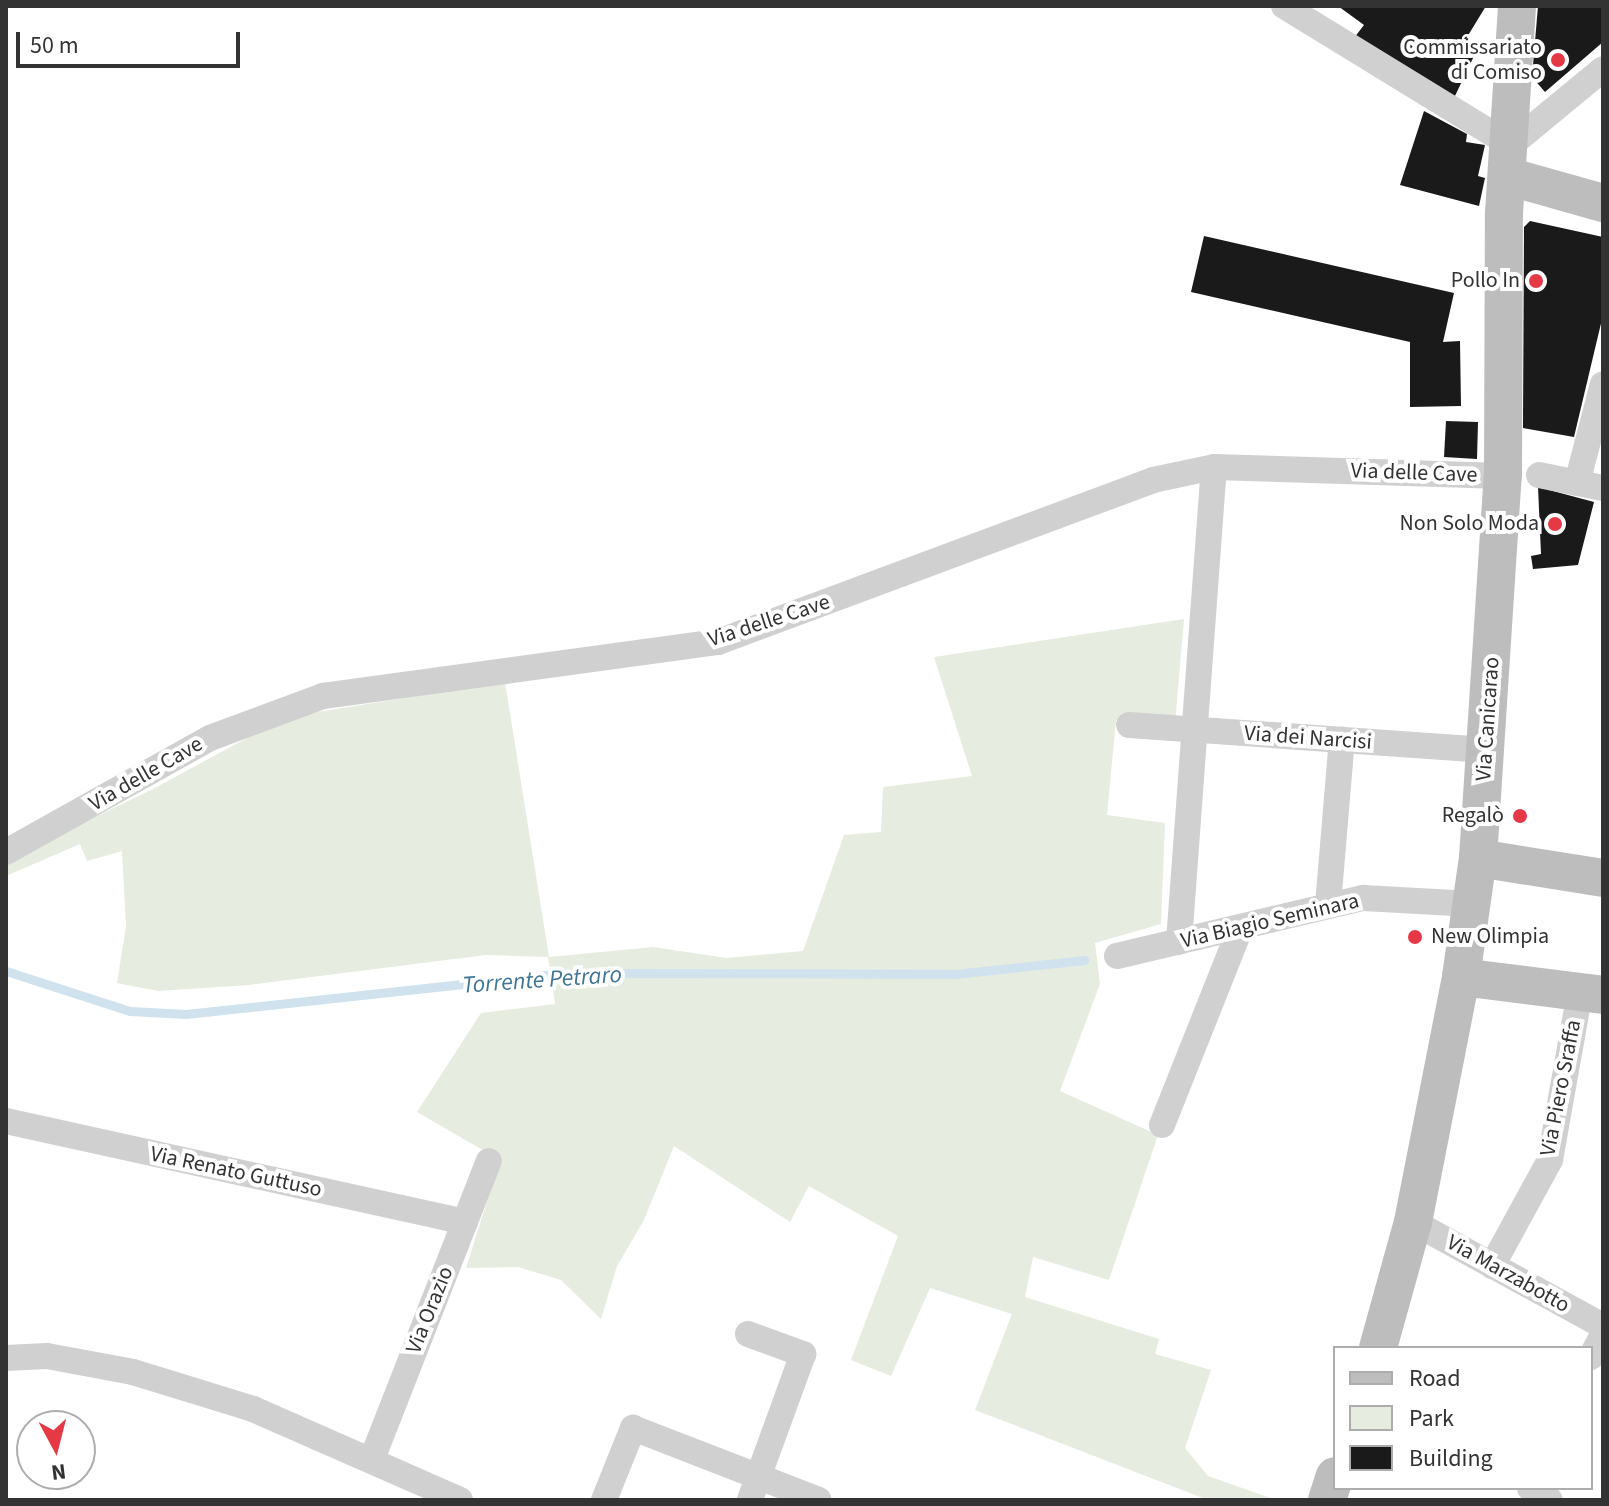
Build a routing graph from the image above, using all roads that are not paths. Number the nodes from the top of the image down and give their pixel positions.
1 (1284, 6) edge
2 (1517, 6) edge
3 (1603, 69) edge
4 (1511, 161) junction
5 (1603, 203) edge
6 (1603, 384) edge
7 (1214, 467) junction
8 (1521, 476) junction
9 (1577, 483) junction
10 (1603, 488) edge
11 (1129, 725) dead end
12 (1198, 730) junction
13 (1342, 740) junction
14 (1486, 750) junction
15 (6, 852) edge
16 (1478, 858) junction
17 (1603, 878) edge
18 (1473, 904) junction
19 (1328, 905) junction
20 (1240, 929) junction
21 (1179, 942) junction
22 (1117, 956) dead end
23 (1461, 977) junction
24 (1591, 994) edge
25 (6, 1121) edge
26 (1162, 1125) dead end
27 (489, 1161) dead end
28 (465, 1222) junction
29 (1413, 1222) junction
30 (1492, 1266) junction
31 (1603, 1326) edge
32 (748, 1334) dead end
33 (1603, 1334) edge
34 (1379, 1346) edge
35 (1593, 1353) edge
36 (6, 1358) edge
37 (372, 1459) junction
38 (754, 1488) edge
39 (460, 1500) edge
40 (604, 1500) edge
41 (819, 1500) edge

1 - 4 street
2 - 4 main road, Via Canicarao
3 - 4 street
4 - 5 main road
4 - 8 main road, Via Canicarao
6 - 9 street
7 - 8 street, Via delle Cave
7 - 12 street
7 - 15 street, Via delle Cave
8 - 9 street, Via delle Cave
8 - 14 main road, Via Canicarao
9 - 10 street, Via delle Cave
11 - 12 street, Via dei Narcisi
12 - 13 street, Via dei Narcisi
12 - 21 street
13 - 14 street, Via dei Narcisi
13 - 19 street
14 - 16 main road, Via Canicarao
16 - 17 main road
16 - 18 main road, Via Canicarao
18 - 19 street, Via Biagio Seminara
18 - 23 main road, Via Canicarao
19 - 20 street, Via Biagio Seminara
20 - 21 street, Via Biagio Seminara
20 - 26 street
21 - 22 street, Via Biagio Seminara
23 - 24 main road
23 - 29 main road, Via Canicarao
24 - 30 street, Via Piero Sraffa
25 - 28 street, Via Renato Guttuso
27 - 28 street, Via Orazio
28 - 37 street, Via Orazio
29 - 30 street, Via Marzabotto
29 - 34 main road, Via Canicarao
30 - 31 street, Via Marzabotto
32 - 38 street
33 - 35 street
36 - 37 street
37 - 39 street
38 - 40 street
38 - 41 street

